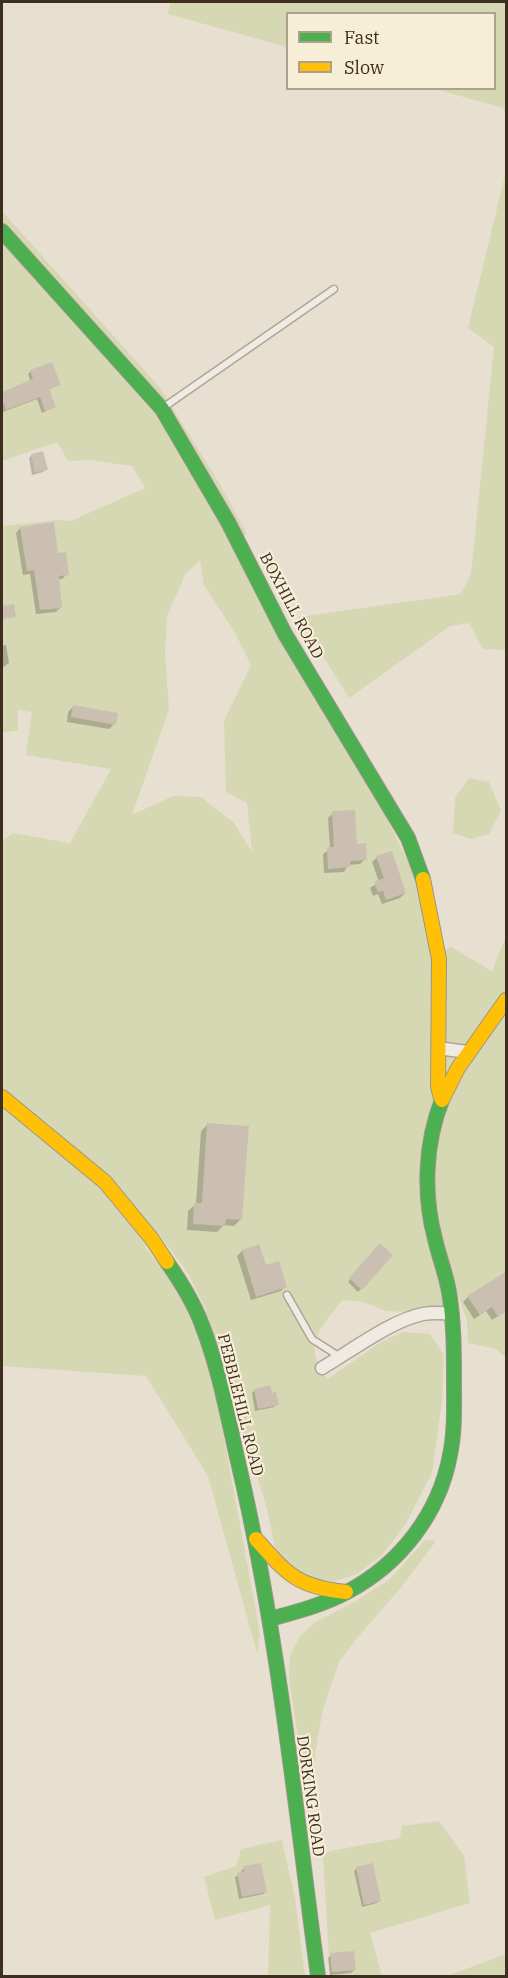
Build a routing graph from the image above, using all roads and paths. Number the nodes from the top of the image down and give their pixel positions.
1 (2, 231) edge
2 (334, 290) dead end
3 (162, 409) junction
4 (507, 1000) edge
5 (438, 1048) junction
6 (467, 1052) junction
7 (2, 1097) edge
8 (441, 1098) junction
9 (287, 1295) dead end
10 (452, 1314) junction
11 (340, 1357) junction
12 (322, 1368) dead end
13 (256, 1539) junction
14 (347, 1592) junction
15 (270, 1619) junction
16 (318, 1977) edge

1 - 3 main road, BOXHILL ROAD
2 - 3 lane
3 - 5 main road, BOXHILL ROAD
4 - 6 main road
5 - 6 street
5 - 8 main road, BOXHILL ROAD
6 - 8 main road
7 - 13 main road, PEBBLEHILL ROAD
8 - 10 main road
9 - 11 lane
10 - 11 street
10 - 14 main road
11 - 12 street
13 - 14 main road
13 - 15 main road, PEBBLEHILL ROAD
14 - 15 main road
15 - 16 main road, DORKING ROAD

